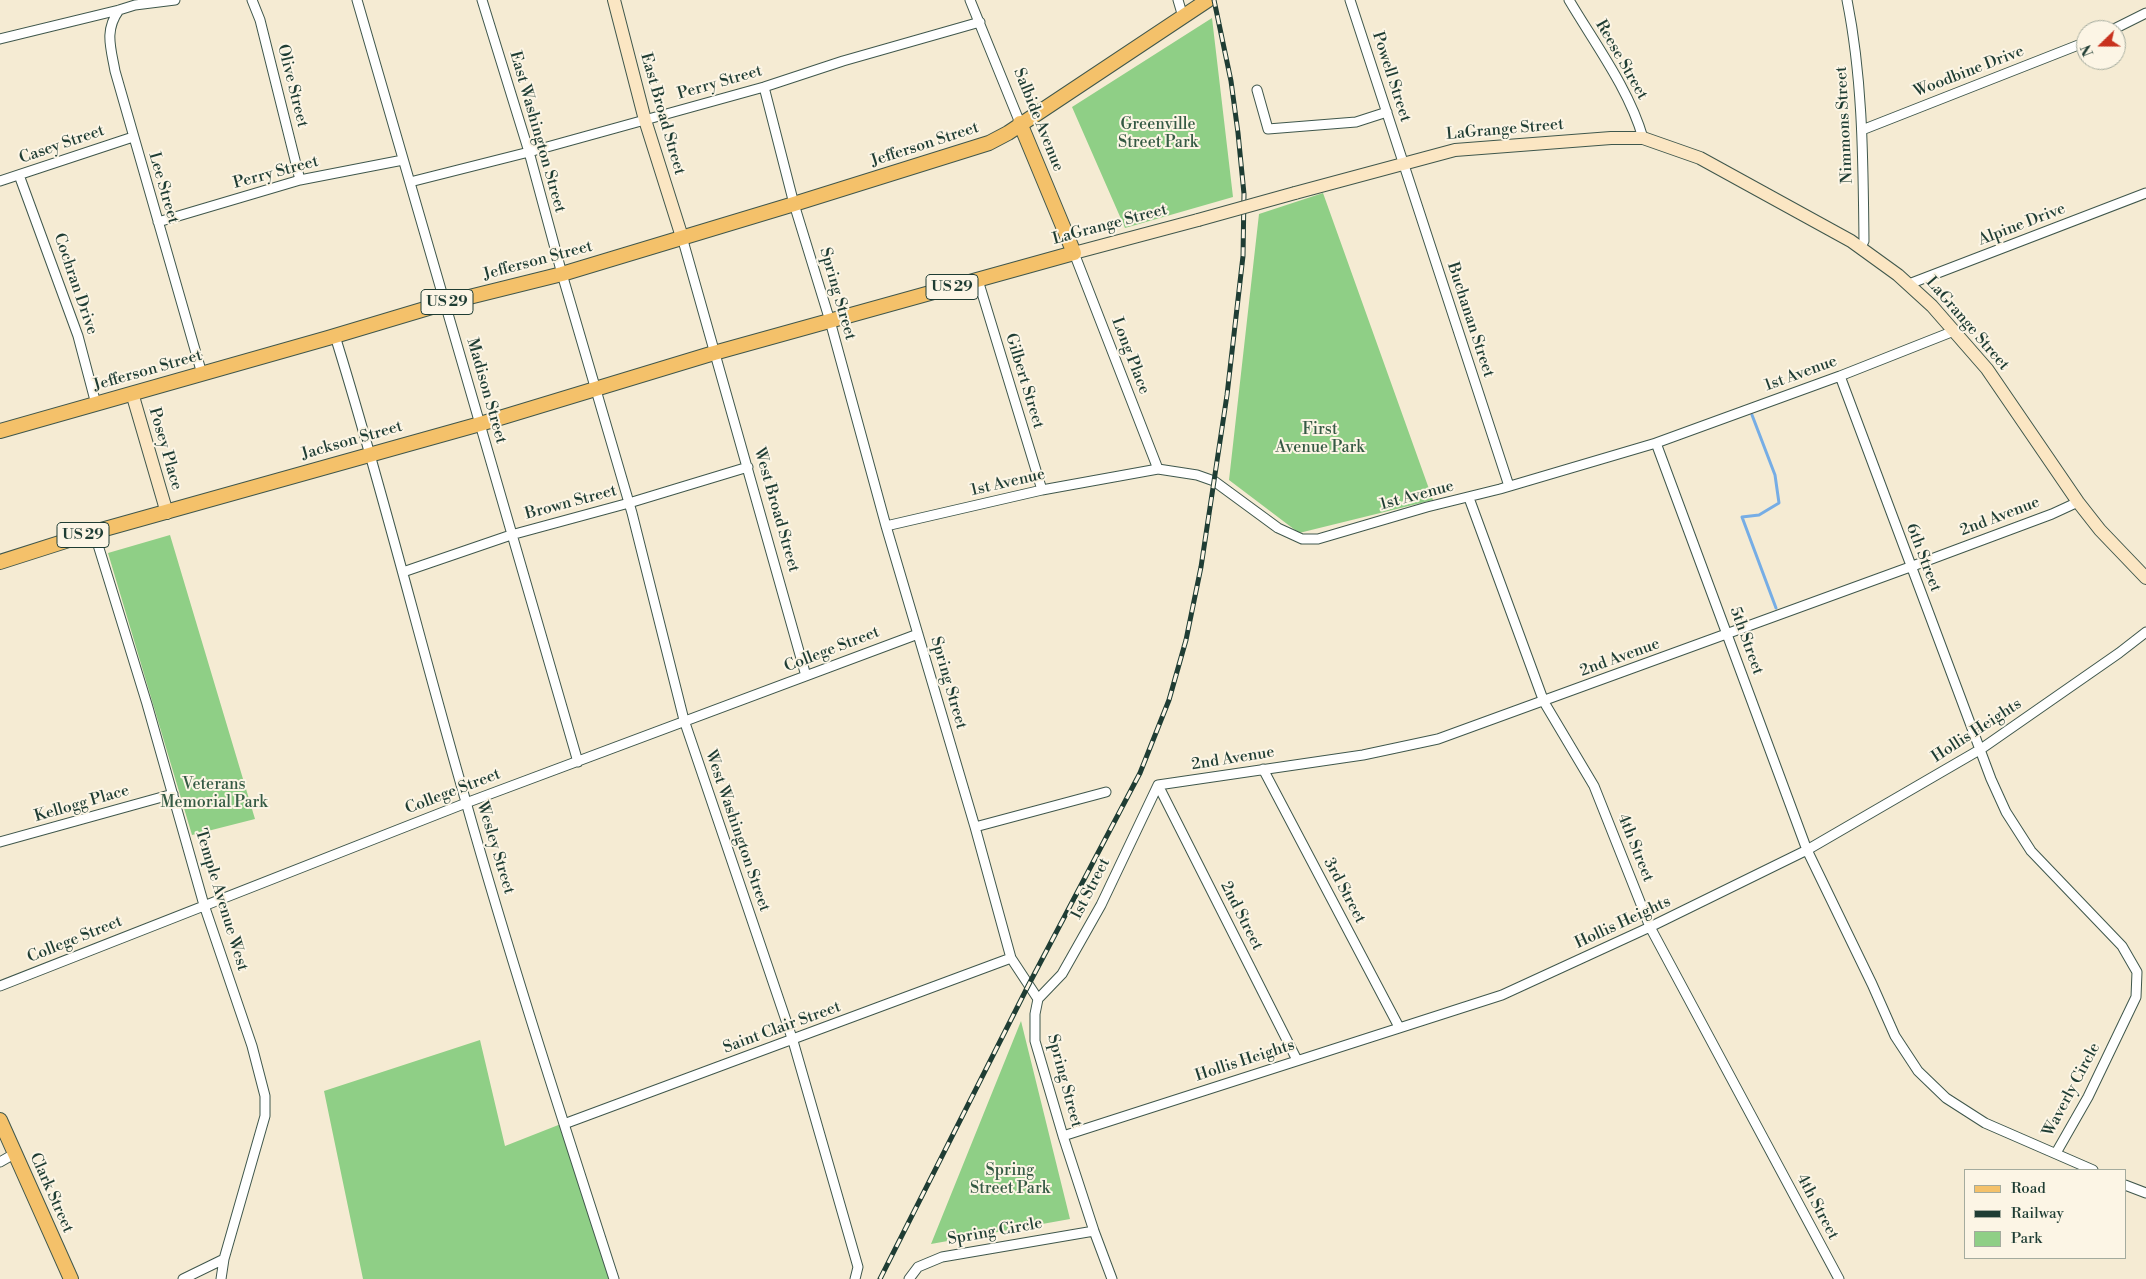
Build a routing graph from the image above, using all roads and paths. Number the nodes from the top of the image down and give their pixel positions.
1 (175, 0) edge
2 (252, 0) edge
3 (357, 0) edge
4 (482, 0) edge
5 (614, 0) edge
6 (970, 0) edge
7 (1178, 0) edge
8 (1208, 0) edge
9 (1350, 0) edge
10 (1569, 0) edge
11 (1847, 0) edge
12 (119, 10) junction
13 (1189, 13) junction
14 (2146, 13) edge
15 (980, 22) junction
16 (2126, 23) edge
17 (0, 39) edge
18 (2076, 46) edge
19 (764, 87) junction
20 (1256, 90) dead end
21 (1387, 112) junction
22 (645, 120) junction
23 (1020, 124) junction
24 (1862, 130) junction
25 (133, 137) junction
26 (1643, 138) junction
27 (1028, 141) junction
28 (989, 143) junction
29 (529, 152) junction
30 (403, 160) junction
31 (1404, 163) junction
32 (19, 175) junction
33 (300, 180) junction
34 (0, 181) edge
35 (410, 182) junction
36 (2146, 193) edge
37 (794, 204) junction
38 (158, 222) junction
39 (682, 237) junction
40 (1860, 248) junction
41 (1074, 253) junction
42 (562, 274) junction
43 (978, 280) junction
44 (1909, 284) junction
45 (445, 303) junction
46 (830, 322) junction
47 (1954, 331) junction
48 (335, 336) junction
49 (714, 353) junction
50 (202, 374) junction
51 (1840, 376) junction
52 (595, 389) junction
53 (132, 394) junction
54 (96, 404) junction
55 (480, 424) junction
56 (0, 431) edge
57 (1656, 443) junction
58 (371, 454) junction
59 (748, 467) junction
60 (1158, 469) junction
61 (1509, 486) junction
62 (1042, 490) junction
63 (1469, 498) junction
64 (2078, 502) junction
65 (629, 503) junction
66 (167, 513) junction
67 (886, 526) junction
68 (94, 532) junction
69 (511, 535) junction
70 (0, 562) edge
71 (1910, 567) junction
72 (404, 572) junction
73 (2146, 578) edge
74 (2146, 632) edge
75 (918, 634) junction
76 (1727, 634) junction
77 (806, 676) junction
78 (1544, 702) junction
79 (684, 720) junction
80 (1981, 749) junction
81 (578, 762) junction
82 (1263, 769) junction
83 (1158, 785) junction
84 (1106, 792) dead end
85 (173, 794) junction
86 (466, 803) junction
87 (975, 827) junction
88 (0, 842) edge
89 (1807, 850) junction
90 (204, 905) junction
91 (1650, 927) junction
92 (1011, 958) junction
93 (0, 986) edge
94 (1038, 999) junction
95 (1400, 1027) junction
96 (793, 1041) junction
97 (1297, 1060) junction
98 (0, 1120) edge
99 (564, 1124) junction
100 (1063, 1136) junction
101 (2056, 1153) junction
102 (14, 1154) junction
103 (0, 1162) edge
104 (2091, 1169) edge
105 (2126, 1185) edge
106 (2146, 1193) edge
107 (1094, 1231) junction
108 (224, 1259) junction
109 (71, 1279) edge
110 (183, 1279) edge
111 (220, 1279) edge
112 (614, 1279) edge
113 (855, 1279) edge
114 (909, 1279) edge
115 (1112, 1279) edge
116 (1839, 1279) edge

1 - 12 street
2 - 33 street, Olive Street
3 - 30 street, Madison Street
4 - 29 street, East Washington Street
5 - 22 street, East Broad Street
6 - 15 street, Salbide Avenue
7 - 13 street
8 - 13 main road, US 29
9 - 21 street, Powell Street
10 - 26 street, Reese Street
11 - 24 street, Nimmons Street
12 - 17 street
12 - 25 street, Lee Street
13 - 23 main road, US 29
14 - 16 street
15 - 19 street, Perry Street
15 - 23 street, Salbide Avenue
18 - 24 street, Woodbine Drive
19 - 22 street, Perry Street
19 - 37 street, Spring Street
20 - 21 street
21 - 31 street, Powell Street
22 - 29 street, Perry Street
22 - 39 street, East Broad Street
23 - 27 main road, Salbide Avenue
23 - 28 main road, Jefferson Street / US 29
24 - 40 street, Nimmons Street
25 - 32 street, Casey Street
25 - 38 street, Lee Street
26 - 31 street, LaGrange Street
26 - 40 street, LaGrange Street
27 - 28 main road
27 - 41 main road, Salbide Avenue
28 - 37 main road, Jefferson Street / US 29
29 - 35 street, Perry Street
29 - 42 street, East Washington Street
30 - 33 street, Perry Street
30 - 35 street, Madison Street
31 - 41 street, LaGrange Street, bridge
31 - 61 street, Buchanan Street
32 - 34 street, Casey Street
32 - 54 street, Cochran Drive
33 - 38 street, Perry Street
35 - 45 street, Madison Street
36 - 44 street, Alpine Drive
37 - 39 main road, Jefferson Street / US 29
37 - 46 street, Spring Street
38 - 50 street, Lee Street
39 - 42 main road, Jefferson Street / US 29
39 - 49 street, West Broad Street
40 - 44 street, LaGrange Street
41 - 43 main road, LaGrange Street / US 29
41 - 60 street, Long Place
42 - 45 main road, Jefferson Street / US 29
42 - 52 street, East Washington Street
43 - 46 main road, LaGrange Street / US 29
43 - 62 street, Gilbert Street
44 - 47 street, LaGrange Street
45 - 48 main road, Jefferson Street / US 29
45 - 55 street, Madison Street
46 - 49 main road, LaGrange Street / US 29
46 - 67 street, Spring Street
47 - 51 street, 1st Avenue
47 - 64 street, LaGrange Street
48 - 50 main road, Jefferson Street / US 29
48 - 58 street, Wesley Street
49 - 52 main road, Jackson Street / US 29
49 - 59 street, West Broad Street
50 - 53 main road, Jefferson Street / US 29
51 - 57 street, 1st Avenue
51 - 71 street, 6th Street
52 - 55 main road, Jackson Street / US 29
52 - 65 street, West Washington Street
53 - 54 main road, Jefferson Street / US 29
53 - 66 street, Posey Place
54 - 56 main road, Jefferson Street / US 29
55 - 58 main road, Jackson Street / US 29
55 - 69 street, Madison Street
57 - 61 street, 1st Avenue
57 - 76 street, 5th Street
58 - 66 main road, Jackson Street / US 29
58 - 72 street, Wesley Street
59 - 65 street, Brown Street
59 - 77 street, West Broad Street
60 - 62 street, 1st Avenue
60 - 63 street, 1st Avenue
61 - 63 street, 1st Avenue
62 - 67 street, 1st Avenue
63 - 78 street, 4th Street
64 - 71 street, 2nd Avenue
64 - 73 street, LaGrange Street
65 - 69 street, Brown Street
65 - 79 street, West Washington Street
66 - 68 main road, Jackson Street / US 29
67 - 75 street, Spring Street
68 - 70 main road, Jackson Street / US 29
68 - 85 street, Temple Avenue West
69 - 72 street, Brown Street
69 - 81 street, Madison Street
71 - 76 street, 2nd Avenue
71 - 80 street, 6th Street
72 - 86 street, Wesley Street
74 - 80 street, Hollis Heights
75 - 77 street, College Street
75 - 87 street, Spring Street
76 - 78 street, 2nd Avenue
76 - 89 street, 5th Street
77 - 79 street, College Street
78 - 82 street, 2nd Avenue
78 - 91 street, 4th Street
79 - 81 street, College Street
79 - 96 street, West Washington Street
80 - 89 street, Hollis Heights
80 - 101 street, Waverly Circle
81 - 86 street, College Street
82 - 83 street, 2nd Avenue
82 - 95 street, 3rd Street
83 - 94 street, 1st Street
83 - 97 street, 2nd Street
84 - 87 street
85 - 88 street, Kellogg Place
85 - 90 street, Temple Avenue West
86 - 90 street, College Street
86 - 99 street, Wesley Street
87 - 92 street, Spring Street
89 - 91 street, Hollis Heights
89 - 101 street, Waverly Circle
90 - 93 street, College Street
90 - 108 street, Temple Avenue West
91 - 95 street, Hollis Heights
91 - 116 street, 4th Street
92 - 94 street, Spring Street
92 - 96 street, Saint Clair Street
94 - 100 street, Spring Street
95 - 97 street, Hollis Heights
96 - 99 street, Saint Clair Street
96 - 113 street, West Washington Street
97 - 100 street, Hollis Heights
98 - 102 main road, Clark Street
99 - 112 street, Wesley Street
100 - 107 street, Spring Street
101 - 104 street
102 - 103 street
102 - 109 main road, Clark Street
105 - 106 street
107 - 114 street, Spring Circle
107 - 115 street, Spring Street
108 - 110 street
108 - 111 street, Temple Avenue West

